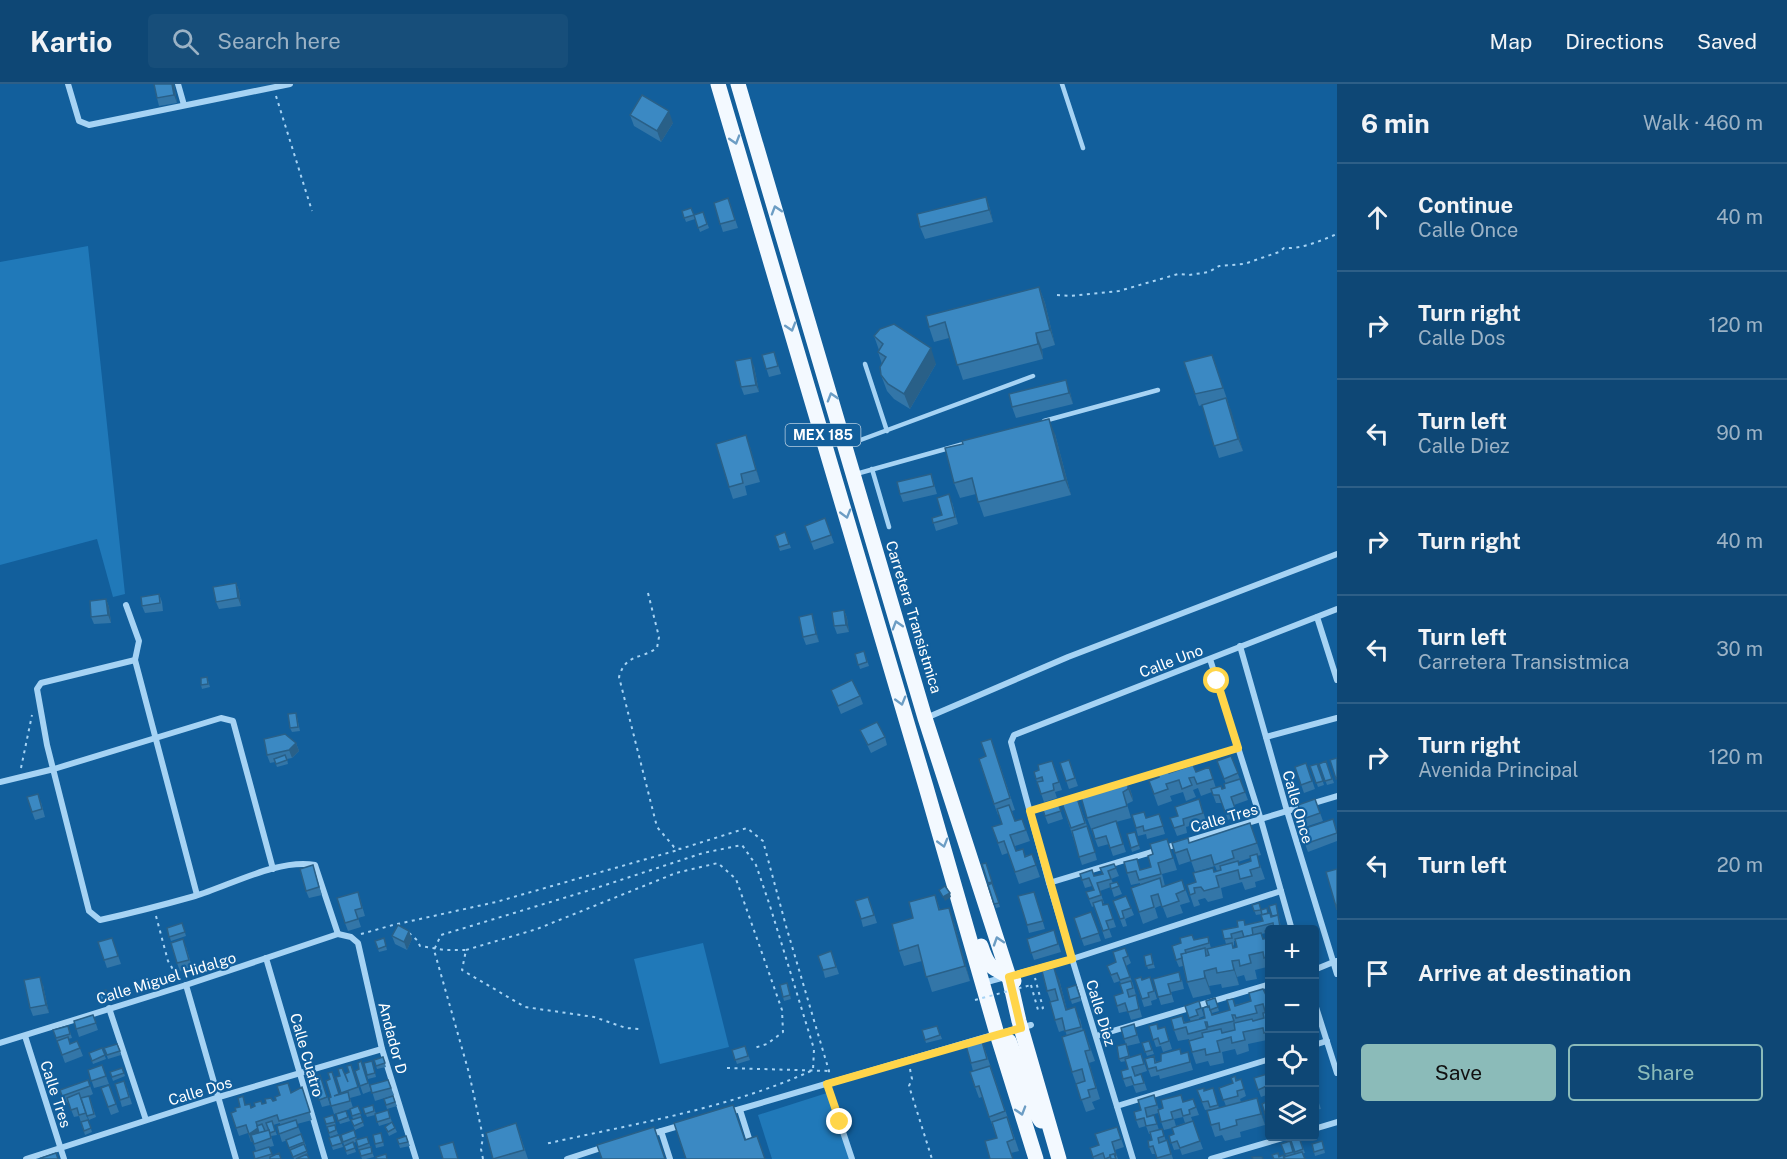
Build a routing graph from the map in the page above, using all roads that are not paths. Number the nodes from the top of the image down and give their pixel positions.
1 (68, 84) edge
2 (178, 84) edge
3 (287, 84) edge
4 (718, 84) edge
5 (738, 84) edge
6 (1062, 84) edge
7 (184, 105) junction
8 (1083, 148) dead end
9 (865, 364) dead end
10 (1033, 376) dead end
11 (1158, 390) dead end
12 (1032, 424) edge
13 (887, 431) junction
14 (975, 440) edge
15 (846, 446) junction
16 (872, 469) junction
17 (854, 474) junction
18 (890, 527) dead end
19 (1337, 554) edge
20 (126, 605) dead end
21 (1337, 609) edge
22 (1317, 617) junction
23 (1240, 646) junction
24 (1210, 659) junction
25 (135, 660) junction
26 (1337, 681) edge
27 (925, 718) junction
28 (1337, 718) edge
29 (1014, 735) joint
30 (157, 737) junction
31 (1266, 737) junction
32 (1238, 748) junction
33 (54, 769) junction
34 (0, 782) edge
35 (1337, 796) edge
36 (1030, 811) junction
37 (1287, 811) junction
38 (1261, 820) junction
39 (273, 869) junction
40 (952, 875) junction
41 (1049, 883) junction
42 (1281, 891) junction
43 (197, 896) junction
44 (1291, 925) edge
45 (338, 934) junction
46 (266, 958) junction
47 (1072, 959) junction
48 (1335, 961) edge
49 (1319, 968) edge
50 (1337, 974) edge
51 (1009, 977) junction
52 (983, 983) junction
53 (186, 985) junction
54 (1265, 985) edge
55 (109, 1008) junction
56 (1319, 1016) edge
57 (1026, 1027) junction
58 (997, 1034) junction
59 (25, 1036) junction
60 (1096, 1036) junction
61 (1327, 1041) junction
62 (0, 1042) edge
63 (1319, 1043) edge
64 (382, 1049) junction
65 (1265, 1060) edge
66 (300, 1072) junction
67 (1337, 1073) edge
68 (827, 1084) junction
69 (219, 1097) junction
70 (1117, 1106) junction
71 (740, 1110) junction
72 (717, 1116) edge
73 (146, 1120) junction
74 (695, 1122) edge
75 (1337, 1122) edge
76 (1319, 1127) edge
77 (661, 1131) junction
78 (1053, 1136) junction
79 (640, 1137) edge
80 (1274, 1141) edge
81 (751, 1145) edge
82 (609, 1146) edge
83 (61, 1148) junction
84 (589, 1156) edge
85 (26, 1159) edge
86 (64, 1159) edge
87 (236, 1159) edge
88 (325, 1159) edge
89 (416, 1159) edge
90 (567, 1159) edge
91 (670, 1159) edge
92 (852, 1159) edge
93 (1036, 1159) edge
94 (1059, 1159) edge
95 (1133, 1159) edge
96 (1211, 1159) edge

1 - 7 street
2 - 7 street
3 - 7 street
4 -> 40 main road, MEX 185
15 -> 5 main road, Carretera Transistmica / MEX 185
6 - 8 lane
9 - 13 lane
10 - 13 lane
11 - 12 lane
13 - 15 lane
14 - 16 lane
15 - 17 main road, Carretera Transistmica / MEX 185
16 - 17 lane
16 - 18 lane
27 -> 17 main road, Carretera Transistmica / MEX 185
19 - 27 street
20 - 25 street
21 - 22 street, Calle Uno
22 - 23 street, Calle Uno
22 - 26 street
23 - 24 street, Calle Uno
23 - 31 street, Calle Once
24 - 29 street, Calle Uno
24 - 32 street
25 - 30 street
25 - 33 street
51 -> 27 main road, Carretera Transistmica / MEX 185
28 - 31 street
29 - 36 street, Calle Diez
30 - 33 street
30 - 39 street
30 - 43 street
31 - 37 street, Calle Once
32 - 36 street
32 - 38 street
33 - 34 street
33 - 43 street
35 - 37 street, Calle Tres
36 - 41 street, Calle Diez
37 - 38 street, Calle Tres
37 - 48 street, Calle Once
38 - 41 street, Calle Tres
38 - 42 street
39 - 43 street
39 - 45 street
40 - 51 main road
40 - 52 main road, MEX 185
41 - 47 street, Calle Diez
42 - 44 street
42 - 47 street
45 - 46 street, Calle Miguel Hidalgo
45 - 64 street, Andador D
46 - 53 street, Calle Miguel Hidalgo
46 - 66 street, Calle Cuatro
47 - 51 street
47 - 60 street, Calle Diez
48 - 49 street
48 - 50 street, Calle Once
51 - 52 street
51 - 57 main road
52 - 58 main road, MEX 185
53 - 55 street, Calle Miguel Hidalgo
53 - 69 street
54 - 60 street
55 - 59 street, Calle Miguel Hidalgo
55 - 73 street
56 - 61 street
57 - 58 street
57 - 78 main road
58 - 68 street
58 - 78 main road
58 -> 93 main road, MEX 185
59 - 62 street, Calle Miguel Hidalgo
59 - 83 street, Calle Tres
60 - 70 street, Calle Diez
61 - 63 street
61 - 67 street
64 - 66 street, Calle Dos
64 - 89 street, Andador D
65 - 70 street
66 - 69 street, Calle Dos
66 - 88 street, Calle Cuatro
68 - 71 street
68 - 92 street
69 - 73 street, Calle Dos
69 - 87 street
70 - 95 street, Calle Diez
71 - 72 street
71 - 81 street
73 - 83 street, Calle Dos
74 - 77 street
75 - 76 street
77 - 79 street
77 - 91 street
78 - 94 main road
80 - 96 street
82 - 84 street
83 - 85 street, Calle Dos
83 - 86 street, Calle Tres
84 - 90 street

